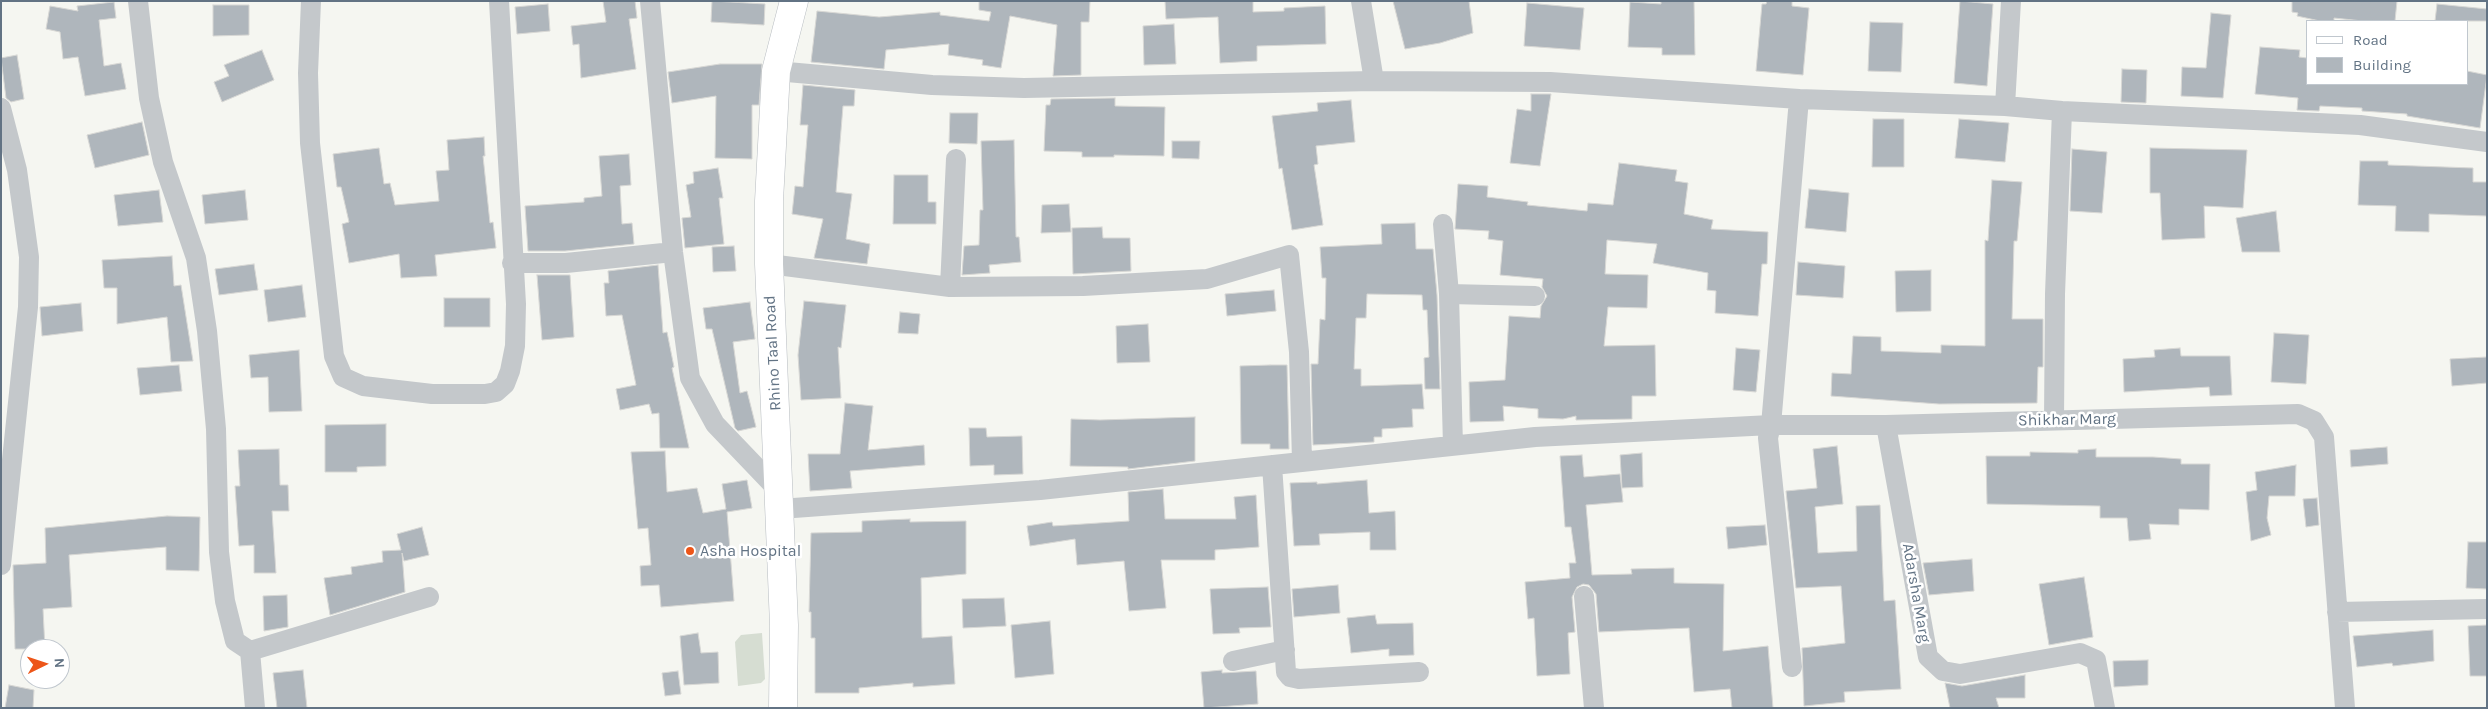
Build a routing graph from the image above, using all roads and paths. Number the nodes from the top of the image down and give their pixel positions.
1 (138, 1) edge
2 (311, 1) edge
3 (499, 1) edge
4 (650, 1) edge
5 (794, 1) edge
6 (1361, 1) edge
7 (2011, 1) edge
8 (776, 71) junction
9 (1374, 81) junction
10 (1799, 99) junction
11 (2006, 106) junction
12 (1, 108) edge
13 (2062, 111) junction
14 (2487, 142) edge
15 (956, 158) dead end
16 (1443, 224) dead end
17 (673, 252) junction
18 (512, 263) junction
19 (769, 264) junction
20 (950, 287) junction
21 (1449, 294) junction
22 (1535, 296) dead end
23 (2054, 420) junction
24 (1771, 425) junction
25 (1886, 425) junction
26 (8, 430) edge
27 (1453, 446) junction
28 (1302, 461) junction
29 (1272, 465) junction
30 (780, 501) junction
31 (1, 565) edge
32 (1584, 596) dead end
33 (429, 597) dead end
34 (2487, 609) edge
35 (2337, 612) junction
36 (1285, 650) junction
37 (250, 651) junction
38 (1234, 662) dead end
39 (1792, 667) dead end
40 (1419, 672) dead end
41 (255, 708) edge
42 (783, 708) edge
43 (1594, 708) edge
44 (2105, 708) edge
45 (2345, 708) edge

1 - 37 street
2 - 18 street
3 - 18 street
4 - 17 street
5 - 8 street, Rhino Taal Road
6 - 9 street
7 - 11 street
8 - 9 street
8 - 19 street, Rhino Taal Road
9 - 10 street
10 - 11 street
10 - 24 street
11 - 13 street
12 - 26 street
13 - 14 street
13 - 23 street
15 - 20 street
16 - 21 street
17 - 18 street
17 - 30 street
19 - 20 street
19 - 30 street, Rhino Taal Road
20 - 28 street
21 - 22 street
21 - 27 street
23 - 25 street, Shikhar Marg
23 - 35 street, Shikhar Marg
24 - 25 street, Shikhar Marg
24 - 27 street, Shikhar Marg
24 - 39 street
25 - 44 street, Adarsha Marg
26 - 31 street
27 - 28 street, Shikhar Marg
28 - 29 street, Shikhar Marg
29 - 30 street, Shikhar Marg
29 - 36 street
30 - 42 street, Rhino Taal Road
32 - 43 street
33 - 37 street
34 - 35 street
35 - 45 street, Shikhar Marg
36 - 38 street
36 - 40 street
37 - 41 street

